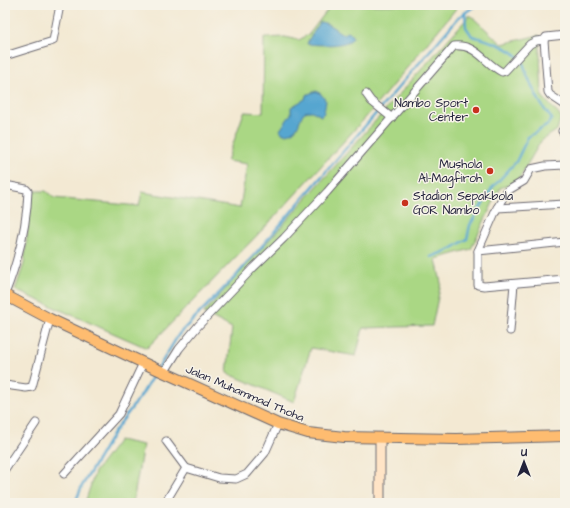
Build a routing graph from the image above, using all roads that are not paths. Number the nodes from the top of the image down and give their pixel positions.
1 (60, 5) edge
2 (565, 35) edge
3 (544, 40) junction
4 (5, 56) edge
5 (366, 94) dead end
6 (565, 105) edge
7 (392, 118) junction
8 (565, 165) edge
9 (5, 186) edge
10 (565, 204) edge
11 (497, 208) junction
12 (565, 242) edge
13 (478, 251) junction
14 (565, 279) edge
15 (514, 284) junction
16 (5, 295) edge
17 (50, 319) junction
18 (510, 331) dead end
19 (144, 363) junction
20 (162, 372) junction
21 (5, 385) edge
22 (36, 423) dead end
23 (278, 424) junction
24 (565, 436) edge
25 (380, 438) junction
26 (166, 441) dead end
27 (186, 468) junction
28 (5, 469) edge
29 (64, 474) dead end
30 (165, 503) edge
31 (380, 503) edge

1 - 4 street
2 - 3 street
3 - 6 street
3 - 7 street
5 - 7 street
7 - 20 street
8 - 11 street
9 - 16 street
10 - 11 street
11 - 13 street
12 - 13 street
13 - 15 street
14 - 15 street
15 - 18 street
16 - 17 main road, Jalan Muhammad Thoha
17 - 19 main road, Jalan Muhammad Thoha
17 - 21 street
19 - 20 main road, Jalan Muhammad Thoha
19 - 29 street
20 - 23 main road, Jalan Muhammad Thoha
22 - 28 street
23 - 25 main road, Jalan Muhammad Thoha
23 - 27 street
24 - 25 main road, Jalan Muhammad Thoha
25 - 31 street
26 - 27 street
27 - 30 street

